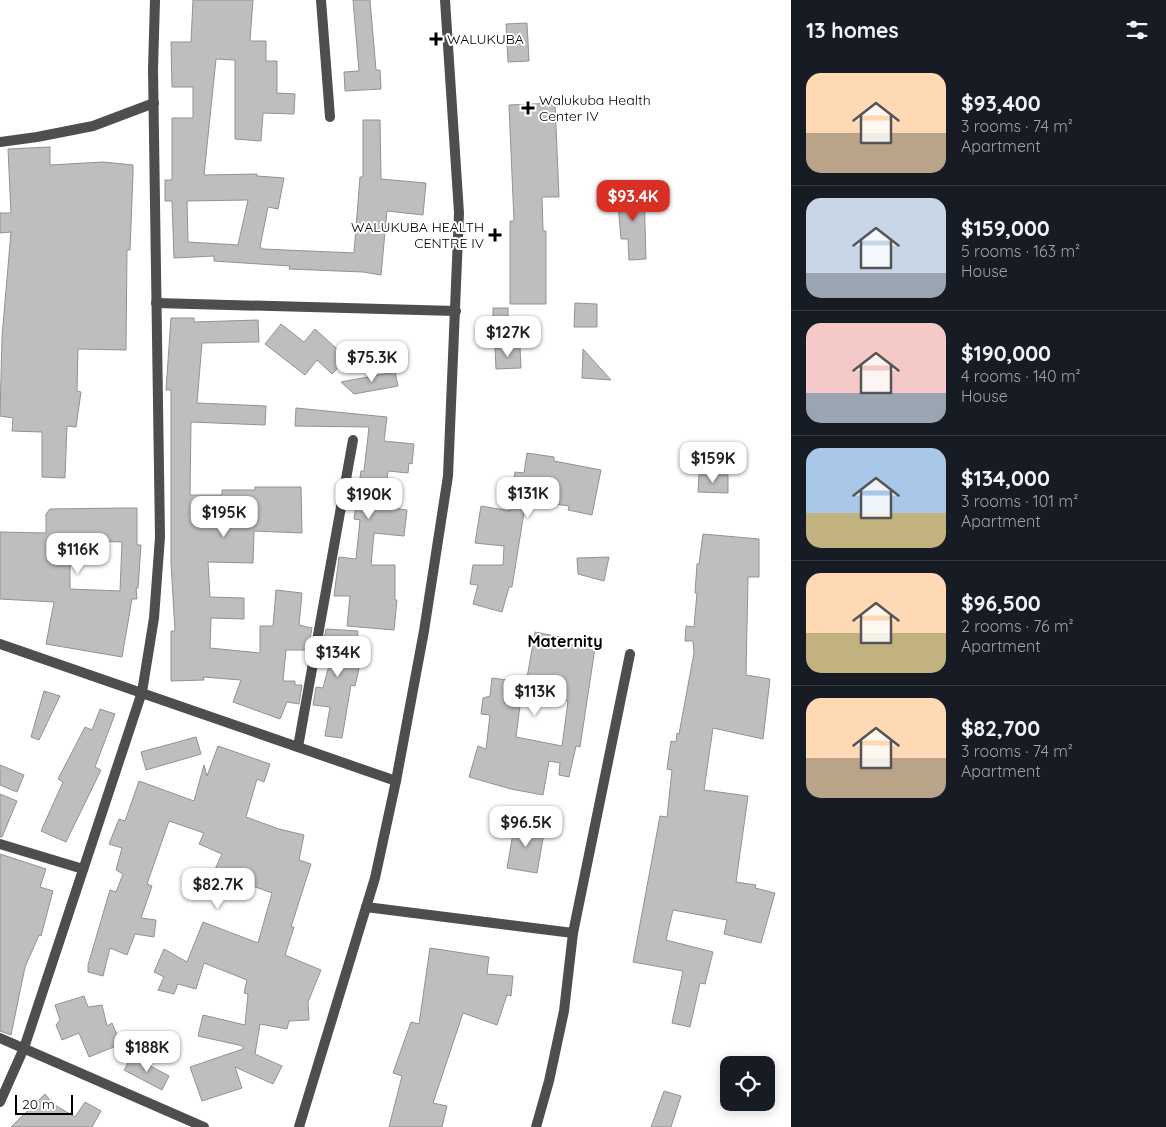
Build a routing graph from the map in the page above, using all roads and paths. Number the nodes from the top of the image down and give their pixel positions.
1 (155, 0) edge
2 (321, 0) edge
3 (444, 0) edge
4 (154, 103) junction
5 (330, 117) dead end
6 (0, 142) edge
7 (156, 303) junction
8 (456, 311) junction
9 (353, 440) dead end
10 (0, 644) edge
11 (630, 654) dead end
12 (142, 692) junction
13 (298, 747) junction
14 (396, 781) junction
15 (0, 844) edge
16 (83, 869) junction
17 (366, 907) junction
18 (573, 932) junction
19 (0, 1038) edge
20 (24, 1048) junction
21 (0, 1102) edge
22 (204, 1127) edge
23 (299, 1127) edge
24 (536, 1127) edge

1 - 4 street
2 - 5 street
3 - 8 street
4 - 6 street
4 - 7 street
7 - 8 street
7 - 12 street
8 - 14 street
9 - 13 street
10 - 12 street
11 - 18 street
12 - 13 street
12 - 16 street
13 - 14 street
14 - 17 street
15 - 16 street
16 - 20 street
17 - 18 street
17 - 23 street
18 - 24 street
19 - 20 street
20 - 21 street
20 - 22 street

